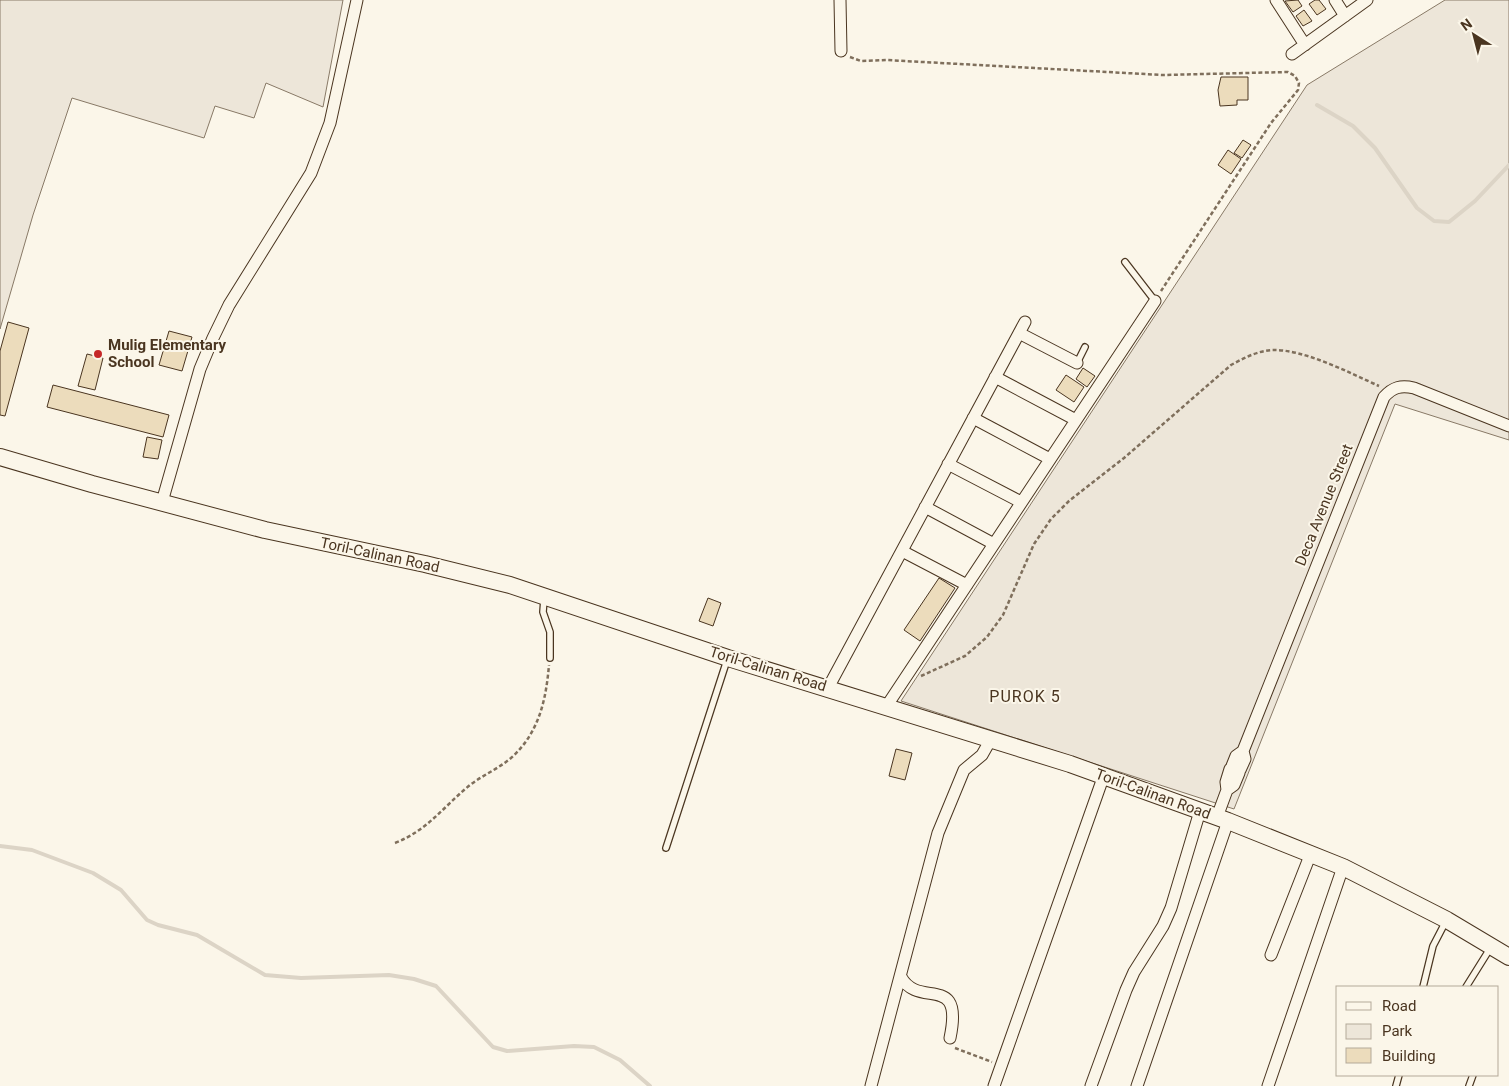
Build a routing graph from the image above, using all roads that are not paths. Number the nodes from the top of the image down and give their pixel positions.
1 (356, 0) edge
2 (840, 0) edge
3 (1276, 0) edge
4 (1335, 0) edge
5 (1367, 0) edge
6 (1345, 16) junction
7 (1305, 45) junction
8 (841, 51) road end
9 (1292, 54) dead end
10 (1125, 262) dead end
11 (1155, 301) joint
12 (1024, 322) dead end
13 (1018, 333) junction
14 (1085, 347) dead end
15 (1077, 363) joint
16 (994, 377) junction
17 (973, 418) junction
18 (1076, 420) junction
19 (1509, 426) edge
20 (0, 457) edge
21 (1050, 459) junction
22 (948, 464) junction
23 (162, 502) junction
24 (1022, 502) junction
25 (925, 507) junction
26 (994, 544) junction
27 (902, 551) junction
28 (967, 585) junction
29 (545, 596) junction
30 (550, 658) road end
31 (728, 658) junction
32 (828, 688) junction
33 (886, 707) junction
34 (992, 739) junction
35 (1104, 775) junction
36 (1200, 811) junction
37 (1222, 819) junction
38 (666, 848) dead end
39 (1310, 853) junction
40 (1343, 867) junction
41 (1447, 920) junction
42 (1491, 946) junction
43 (1271, 955) dead end
44 (1509, 957) edge
45 (901, 977) junction
46 (1423, 986) edge
47 (1467, 986) edge
48 (950, 1038) road end
49 (871, 1086) edge
50 (994, 1086) edge
51 (1091, 1086) edge
52 (1137, 1086) edge
53 (1268, 1086) edge

1 - 23 street
2 - 8 street
3 - 7 street
4 - 6 street
5 - 6 street
6 - 7 street
7 - 9 street
10 - 11 lane
11 - 18 street
12 - 13 street
13 - 15 street
13 - 16 street
14 - 15 lane
16 - 17 street
16 - 18 street
17 - 21 street
17 - 22 street
18 - 21 street
19 - 37 street, Deca Avenue Street
20 - 23 main road, Toril-Calinan Road
21 - 24 street
22 - 24 street
22 - 25 street
23 - 29 main road, Toril-Calinan Road
24 - 26 street
25 - 26 street
25 - 27 street
26 - 28 street
27 - 28 street
27 - 32 street
28 - 33 street
29 - 30 lane
29 - 31 main road, Toril-Calinan Road
31 - 32 main road, Toril-Calinan Road
31 - 38 lane
32 - 33 main road, Toril-Calinan Road
33 - 34 main road, Toril-Calinan Road
34 - 35 main road, Toril-Calinan Road
34 - 45 street
35 - 36 main road, Toril-Calinan Road
35 - 50 street
36 - 37 main road, Toril-Calinan Road
36 - 51 street
37 - 39 main road, Toril-Calinan Road
37 - 52 street, Deca Avenue Street
39 - 40 main road, Toril-Calinan Road
39 - 43 street
40 - 41 main road, Toril-Calinan Road
40 - 53 street
41 - 42 main road, Toril-Calinan Road
41 - 46 lane
42 - 44 main road, Toril-Calinan Road
42 - 47 lane
45 - 48 street
45 - 49 street

